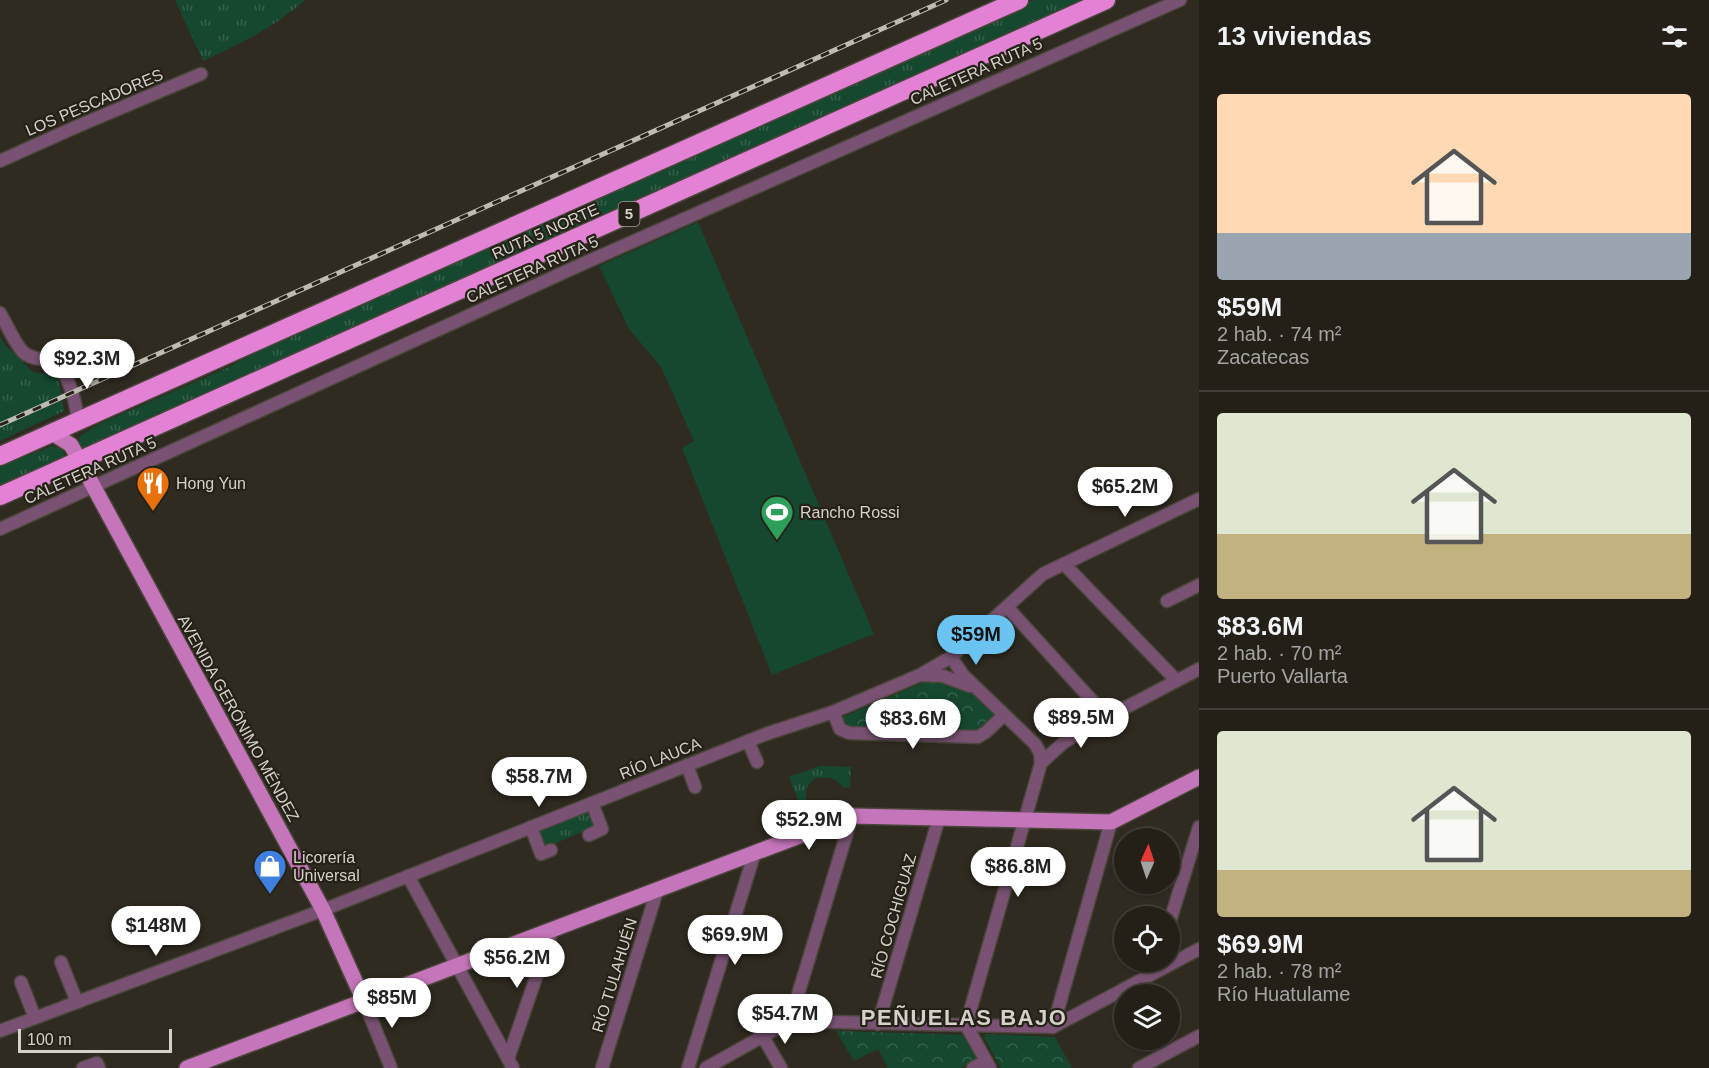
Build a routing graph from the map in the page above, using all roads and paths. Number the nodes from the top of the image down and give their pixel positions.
1 (1019, 0) edge
2 (1106, 0) edge
3 (1180, 0) edge
4 (201, 74) dead end
5 (0, 161) edge
6 (0, 314) edge
7 (78, 421) junction
8 (52, 433) junction
9 (75, 453) junction
10 (0, 456) edge
11 (93, 487) junction
12 (0, 496) edge
13 (1199, 499) edge
14 (0, 529) edge
15 (1064, 564) junction
16 (1199, 585) edge
17 (1167, 601) dead end
18 (1007, 607) junction
19 (951, 657) junction
20 (1199, 669) edge
21 (920, 675) junction
22 (1176, 680) junction
23 (981, 693) junction
24 (833, 712) junction
25 (1004, 715) junction
26 (1107, 717) junction
27 (748, 741) junction
28 (1035, 744) junction
29 (1060, 745) junction
30 (757, 762) dead end
31 (1041, 763) junction
32 (687, 765) junction
33 (1199, 777) edge
34 (695, 787) dead end
35 (592, 803) junction
36 (852, 816) junction
37 (939, 818) junction
38 (1024, 820) junction
39 (1111, 822) junction
40 (1199, 826) edge
41 (531, 827) junction
42 (589, 835) dead end
43 (551, 850) dead end
44 (754, 855) junction
45 (408, 876) junction
46 (657, 891) junction
47 (1175, 906) edge
48 (323, 910) junction
49 (552, 931) junction
50 (1199, 949) edge
51 (1180, 957) edge
52 (61, 962) dead end
53 (457, 967) junction
54 (1149, 972) edge
55 (21, 982) dead end
56 (364, 1001) junction
57 (77, 1002) junction
58 (35, 1018) junction
59 (790, 1021) junction
60 (878, 1024) junction
61 (966, 1025) junction
62 (1053, 1027) junction
63 (0, 1031) edge
64 (1199, 1036) edge
65 (763, 1037) junction
66 (510, 1063) edge
67 (988, 1064) edge
68 (83, 1068) edge
69 (99, 1068) edge
70 (187, 1068) edge
71 (391, 1068) edge
72 (602, 1068) edge
73 (688, 1068) edge
74 (706, 1068) edge
75 (781, 1068) edge
76 (973, 1068) edge
77 (1139, 1068) edge

1 - 7 highway, RUTA 5 NORTE / 5
2 - 9 highway, RUTA 5 NORTE / 5
3 - 11 street, CALETERA RUTA 5
4 - 5 street, LOS PESCADORES
6 - 7 street
7 - 8 highway, RUTA 5 NORTE / 5
7 - 9 main road
8 - 9 main road
8 - 10 highway, RUTA 5 NORTE / 5
9 - 11 main road, AVENIDA GERÓNIMO MÉNDEZ
9 - 12 highway, RUTA 5 NORTE / 5
11 - 14 street, CALETERA RUTA 5
11 - 48 main road, AVENIDA GERÓNIMO MÉNDEZ
13 - 15 street, RÍO LAUCA
15 - 18 street, RÍO LAUCA
15 - 22 street
16 - 17 street
18 - 19 street, RÍO LAUCA
18 - 26 street
19 - 21 street, RÍO LAUCA
19 - 23 street
20 - 22 street
21 - 23 street
21 - 24 street, RÍO LAUCA
22 - 26 street
23 - 25 street
24 - 25 street
24 - 27 street, RÍO LAUCA
25 - 28 street
26 - 29 street
27 - 30 street
27 - 32 street, RÍO LAUCA
28 - 29 street
28 - 31 street
29 - 31 street
31 - 38 street
32 - 34 street
32 - 35 street, RÍO LAUCA
33 - 39 main road
35 - 41 street, RÍO LAUCA
35 - 42 street
36 - 37 main road
36 - 44 main road
36 - 59 street
37 - 38 main road
37 - 60 street, RÍO COCHIGUAZ
38 - 39 main road
38 - 61 street
39 - 62 street
40 - 47 street
41 - 43 street
41 - 45 street, RÍO LAUCA
44 - 46 main road
44 - 73 street
45 - 48 street, RÍO LAUCA
45 - 53 street
46 - 49 main road
46 - 72 street, RÍO TULAHUÉN
48 - 56 main road, AVENIDA GERÓNIMO MÉNDEZ
48 - 57 street, RÍO LAUCA
49 - 53 main road
49 - 66 street
50 - 51 street
52 - 57 street
53 - 56 main road
53 - 66 street
54 - 62 street
55 - 58 street
56 - 70 main road
56 - 71 street, AVENIDA GERÓNIMO MÉNDEZ
57 - 58 street, RÍO LAUCA
58 - 63 street, RÍO LAUCA
59 - 60 street
59 - 65 street
60 - 61 street
61 - 62 street
61 - 67 street
64 - 77 street
65 - 74 street
65 - 75 street
67 - 76 street
68 - 69 street

